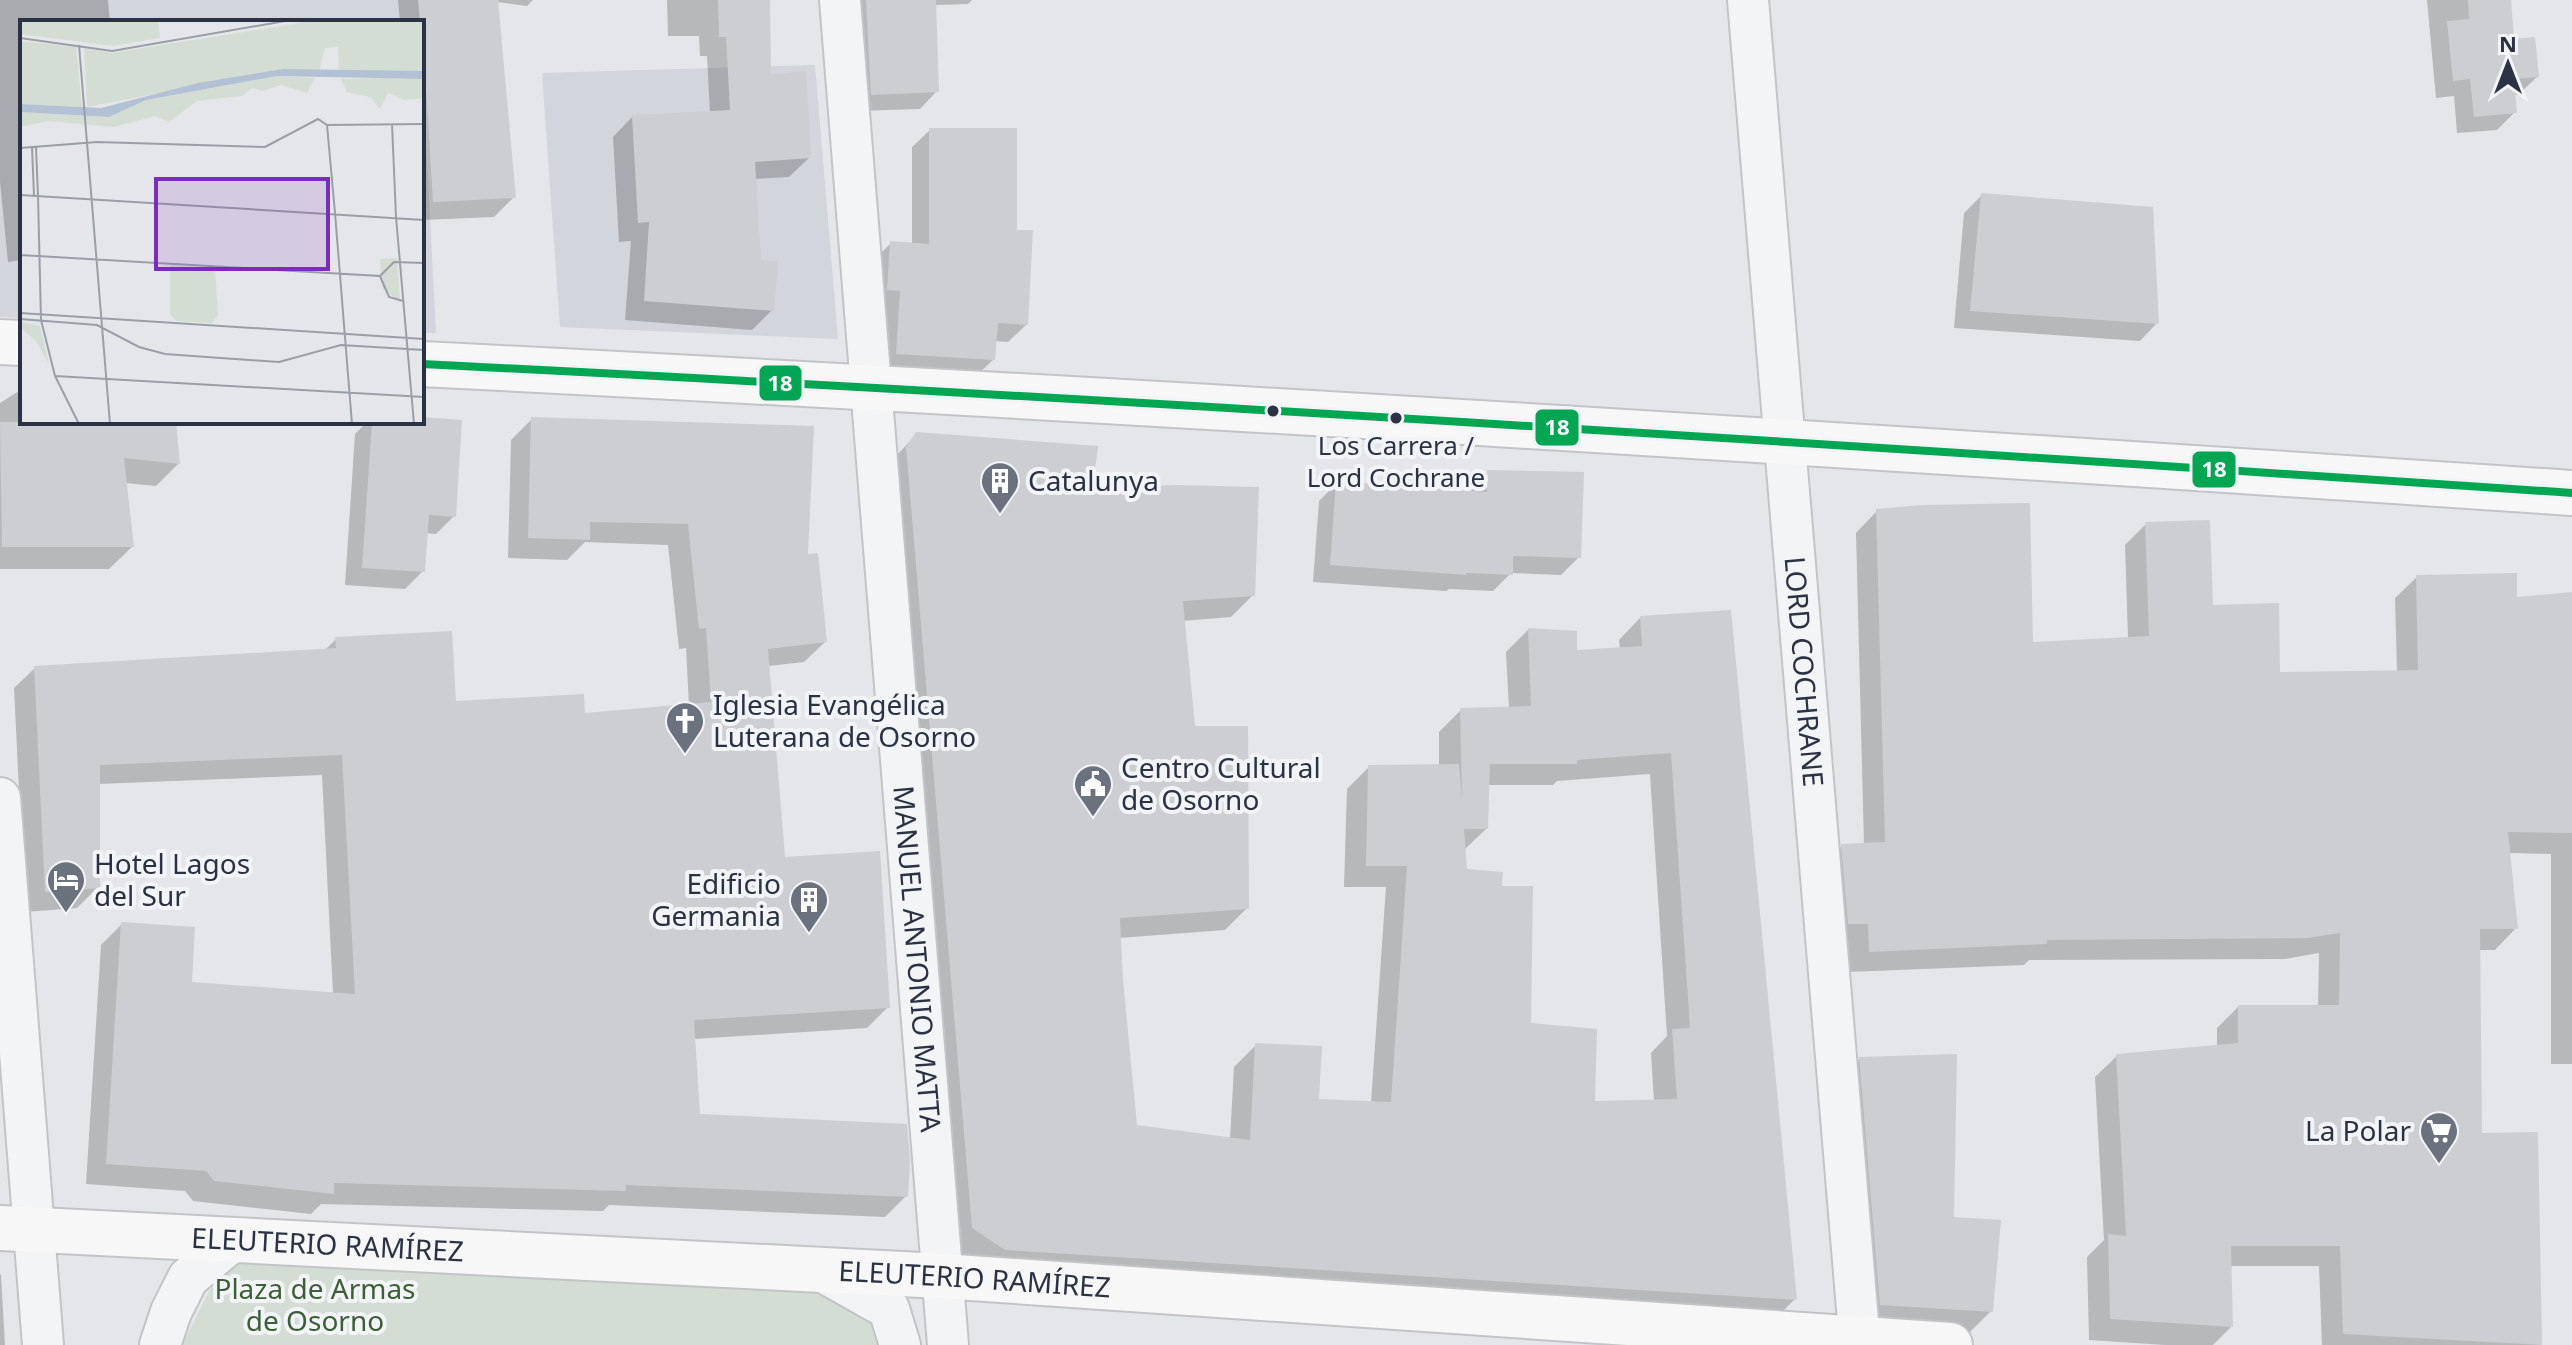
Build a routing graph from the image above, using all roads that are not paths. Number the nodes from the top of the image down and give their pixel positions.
1 (840, 0) edge
2 (1748, 0) edge
3 (0, 342) edge
4 (20, 343) edge
5 (424, 364) edge
6 (871, 387) junction
7 (1784, 441) junction
8 (2572, 493) edge
9 (0, 798) edge
10 (17, 1228) edge
11 (234, 1240) junction
12 (820, 1270) junction
13 (941, 1276) junction
14 (1860, 1342) edge
15 (43, 1345) edge
16 (160, 1345) edge
17 (900, 1345) edge
18 (948, 1345) edge
19 (1950, 1345) edge

1 - 6 street, MANUEL ANTONIO MATTA
2 - 7 street, LORD COCHRANE
3 - 4 main road
5 - 6 main road
6 - 7 main road
6 - 13 street, MANUEL ANTONIO MATTA
7 - 8 main road
7 - 14 street, LORD COCHRANE
9 - 10 street
10 - 11 main road, ELEUTERIO RAMÍREZ
10 - 15 street
11 - 12 main road, ELEUTERIO RAMÍREZ
11 - 16 street
12 - 13 main road, ELEUTERIO RAMÍREZ
12 - 17 street
13 - 14 main road, ELEUTERIO RAMÍREZ
13 - 18 street, MANUEL ANTONIO MATTA
14 - 19 main road, ELEUTERIO RAMÍREZ

